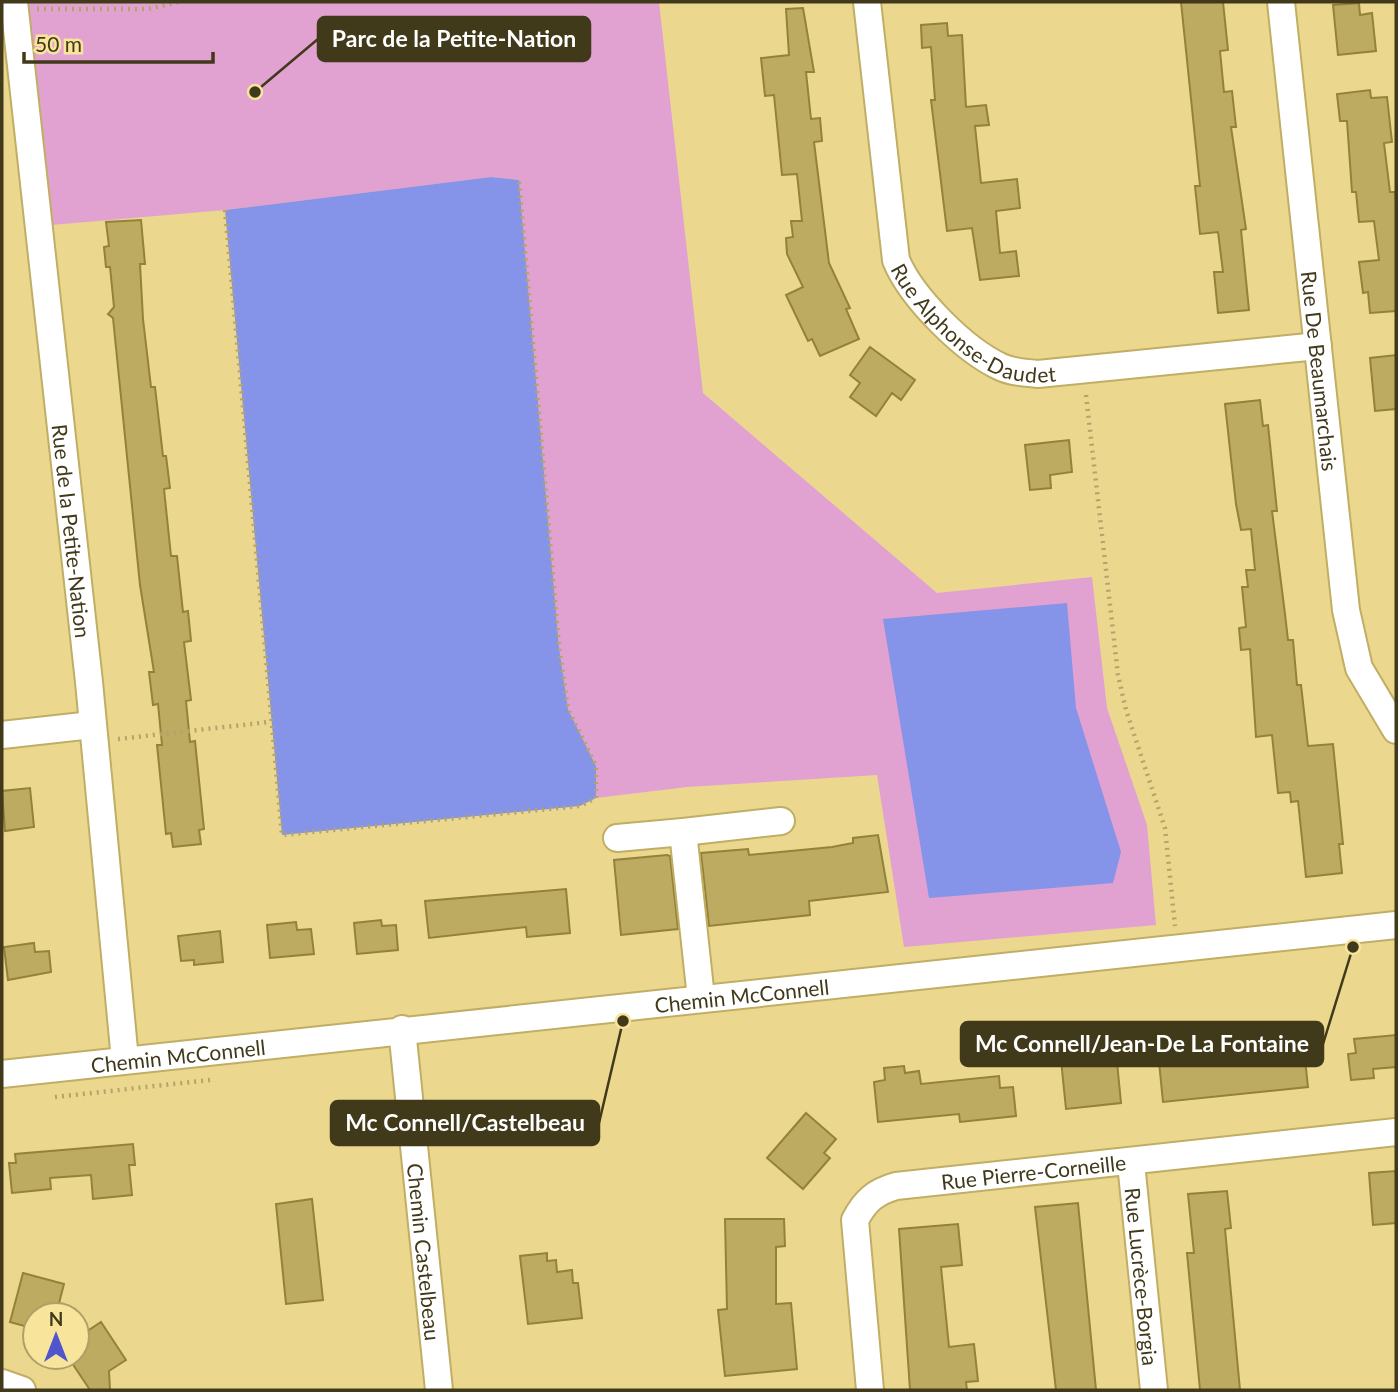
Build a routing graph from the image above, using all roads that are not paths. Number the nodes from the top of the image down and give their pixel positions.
1 (867, 2) edge
2 (1281, 2) edge
3 (14, 4) edge
4 (1318, 346) junction
5 (92, 725) junction
6 (1396, 730) edge
7 (2, 735) edge
8 (781, 821) dead end
9 (683, 831) junction
10 (617, 838) dead end
11 (1396, 925) edge
12 (701, 998) junction
13 (402, 1029) junction
14 (125, 1060) junction
15 (2, 1074) edge
16 (1396, 1132) edge
17 (1131, 1163) junction
18 (2, 1383) edge
19 (22, 1390) edge
20 (439, 1390) edge
21 (870, 1390) edge
22 (1154, 1390) edge

1 - 4 street, Rue Alphonse-Daudet
2 - 4 street, Rue De Beaumarchais
3 - 5 street, Rue de la Petite-Nation
4 - 6 street, Rue De Beaumarchais
5 - 7 street
5 - 14 street, Rue de la Petite-Nation
8 - 9 street
9 - 10 street
9 - 12 street
11 - 12 street, Chemin McConnell
12 - 13 street, Chemin McConnell
13 - 14 street, Chemin McConnell
13 - 20 street, Chemin Castelbeau
14 - 15 street, Chemin McConnell
16 - 17 street, Rue Pierre-Corneille
17 - 21 street, Rue Pierre-Corneille
17 - 22 street, Rue Lucrèce-Borgia
18 - 19 street

